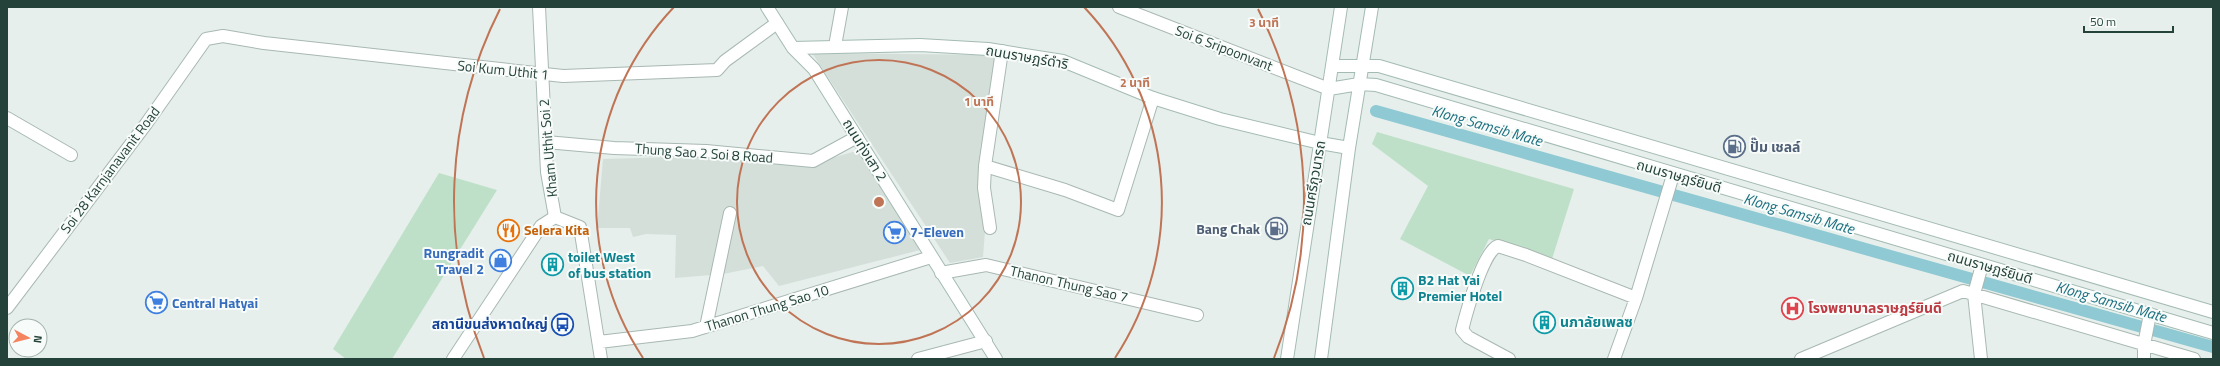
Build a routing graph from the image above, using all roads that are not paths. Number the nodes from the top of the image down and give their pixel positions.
1 (540, 7) edge
2 (767, 7) edge
3 (842, 7) edge
4 (1119, 7) edge
5 (1341, 7) edge
6 (1372, 7) edge
7 (777, 23) junction
8 (215, 38) joint
9 (834, 46) junction
10 (793, 48) junction
11 (1002, 51) junction
12 (1363, 65) junction
13 (1333, 66) junction
14 (542, 73) junction
15 (1359, 84) junction
16 (1329, 89) junction
17 (1153, 98) junction
18 (7, 118) edge
19 (857, 137) junction
20 (546, 142) junction
21 (1320, 143) junction
22 (1349, 148) junction
23 (71, 155) dead end
24 (985, 166) junction
25 (1672, 178) junction
26 (730, 213) dead end
27 (555, 217) junction
28 (990, 228) dead end
29 (931, 257) junction
30 (1980, 269) junction
31 (941, 273) junction
32 (1971, 290) junction
33 (1636, 298) junction
34 (7, 308) edge
35 (2213, 312) edge
36 (1197, 314) dead end
37 (2149, 318) junction
38 (706, 327) junction
39 (2213, 333) edge
40 (2145, 340) junction
41 (986, 341) junction
42 (599, 342) junction
43 (452, 359) edge
44 (601, 359) edge
45 (918, 359) edge
46 (996, 359) edge
47 (1287, 359) edge
48 (1322, 359) edge
49 (1509, 359) edge
50 (1614, 359) edge
51 (1801, 359) edge
52 (1981, 359) edge
53 (2144, 359) edge
54 (2194, 359) edge

1 - 14 street, Kham Uthit Soi 2
2 - 7 street, ถนนทุ่งเสา 2
3 - 9 street
4 - 16 street, Soi 6 Sripoonvant
5 - 13 street, ถนนศรีภูวนารถ
6 - 12 street
7 - 10 street, ถนนทุ่งเสา 2
7 - 14 street, Soi Kum Uthit 1
8 - 14 street, Soi Kum Uthit 1
8 - 34 street, Soi 28 Karnjanavanit Road
9 - 10 street, ถนนราษฎร์ดำริ
9 - 11 street, ถนนราษฎร์ดำริ
10 - 19 street, ถนนทุ่งเสา 2
11 - 17 street, ถนนราษฎร์ดำริ
11 - 24 street
12 - 13 street, ถนนราษฎร์ยินดี
12 - 15 street
12 - 35 street, ถนนราษฎร์ยินดี
13 - 16 street, ถนนศรีภูวนารถ
14 - 20 street, Kham Uthit Soi 2
15 - 16 street, ถนนราษฎร์ยินดี
15 - 22 street
15 - 25 street, ถนนราษฎร์ยินดี
16 - 21 street, ถนนศรีภูวนารถ
17 - 21 street, ถนนราษฎร์ดำริ
17 - 24 street
18 - 23 street
19 - 20 street, Thung Sao 2 Soi 8 Road
19 - 29 street, ถนนทุ่งเสา 2
20 - 27 street, Kham Uthit Soi 2
21 - 22 street, ถนนราษฎร์ดำริ
21 - 47 street, ถนนศรีภูวนารถ
22 - 48 street
24 - 28 street
25 - 30 street, ถนนราษฎร์ยินดี
25 - 33 street
26 - 38 street
27 - 42 street
27 - 43 street
29 - 31 street, ถนนทุ่งเสา 2
29 - 38 street, Thanon Thung Sao 10
30 - 32 street
30 - 37 street, ถนนราษฎร์ยินดี
31 - 36 street, Thanon Thung Sao 7
31 - 41 street, ถนนทุ่งเสา 2
32 - 40 street
32 - 51 street
32 - 52 street
33 - 49 street
33 - 50 street
37 - 39 street, ถนนราษฎร์ยินดี
37 - 40 street
38 - 42 street, Thanon Thung Sao 10
40 - 53 street
40 - 54 street
41 - 45 street
41 - 46 street, ถนนทุ่งเสา 2
42 - 44 street

